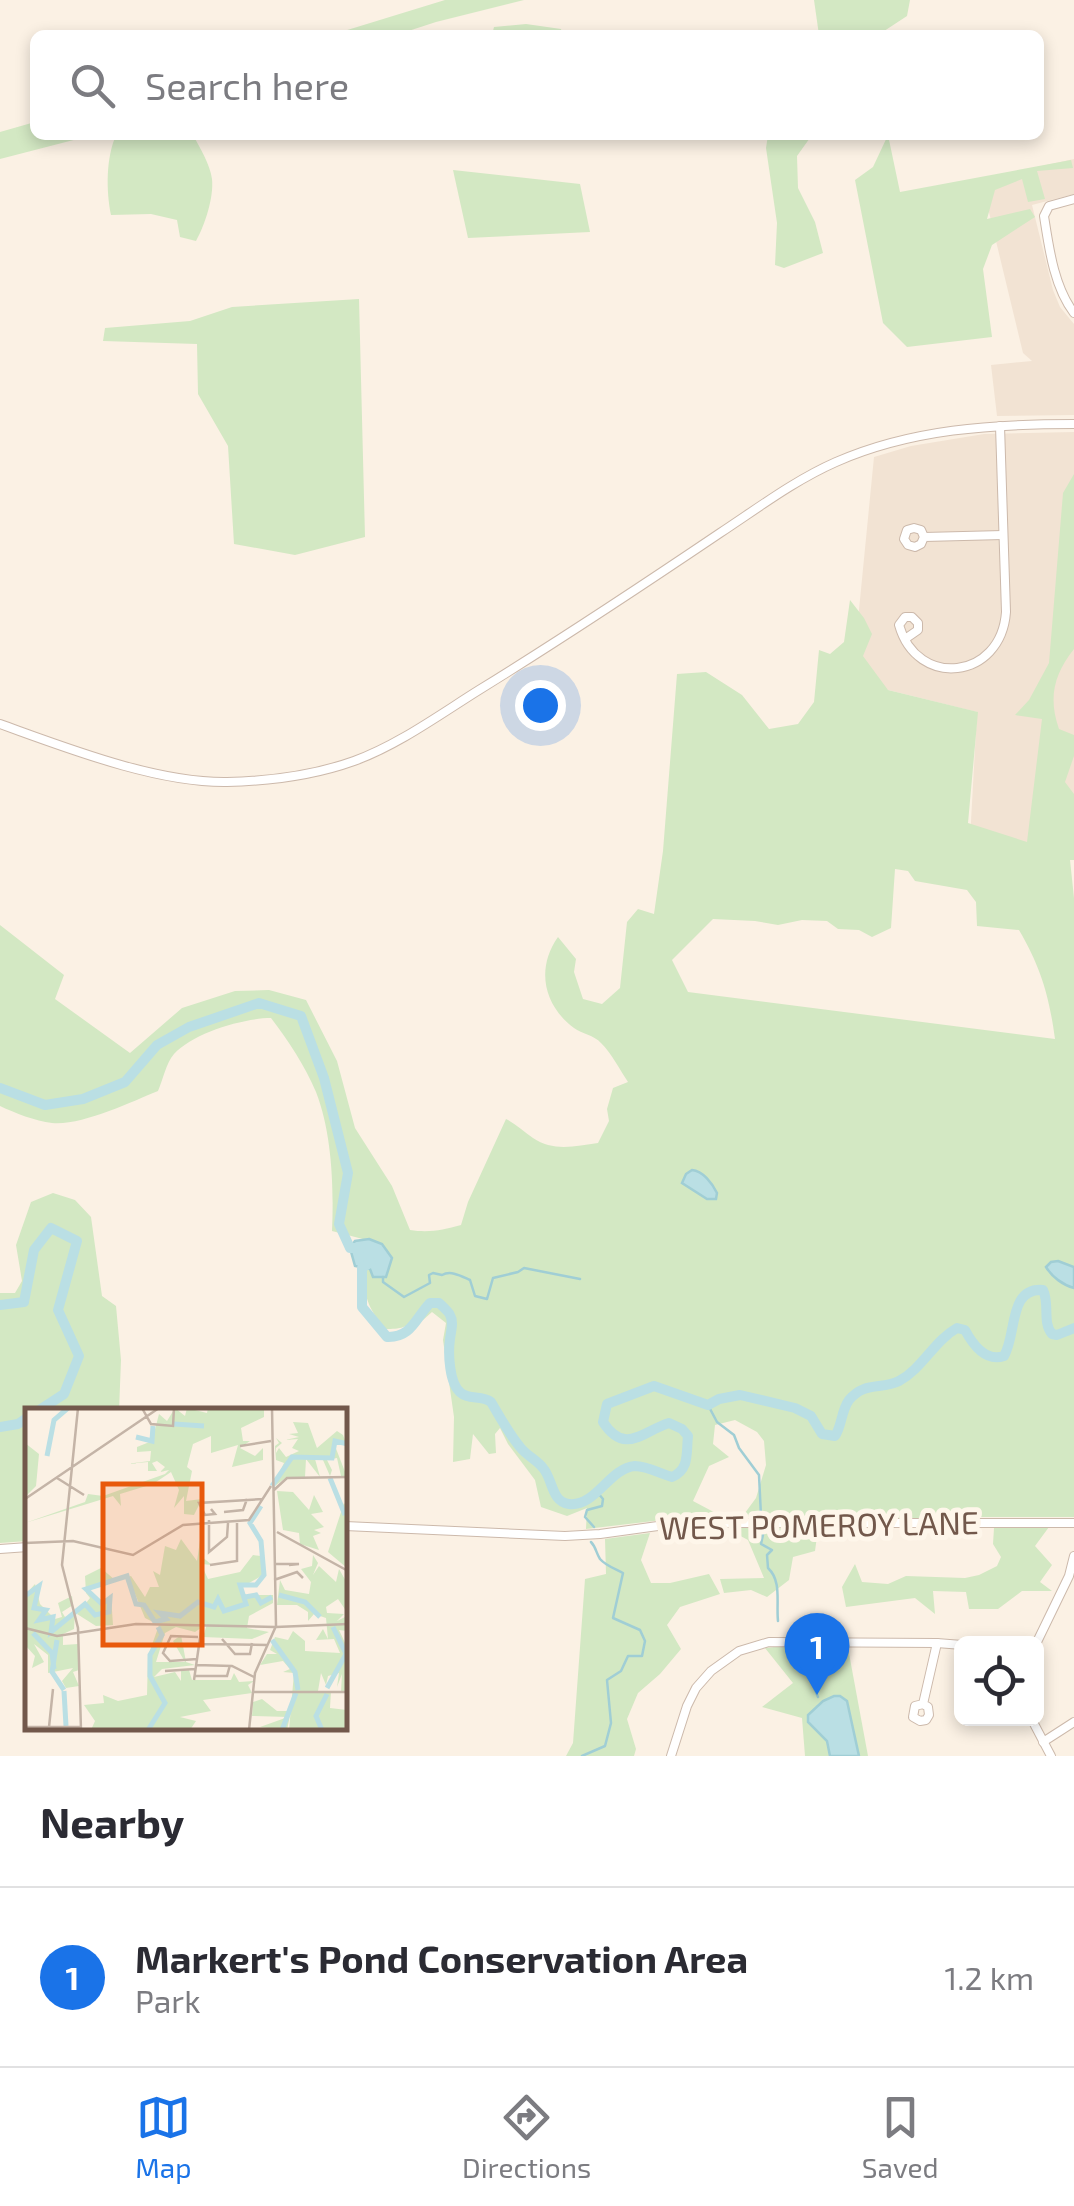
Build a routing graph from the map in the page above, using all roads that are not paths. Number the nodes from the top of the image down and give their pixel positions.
1 (1074, 199) edge
2 (1074, 313) edge
3 (1074, 424) edge
4 (1000, 426) junction
5 (1003, 535) junction
6 (924, 537) dead end
7 (904, 640) dead end
8 (0, 724) edge
9 (1074, 1522) edge
10 (348, 1526) edge
11 (25, 1547) edge
12 (0, 1549) edge
13 (1074, 1556) edge
14 (1040, 1636) edge
15 (937, 1643) junction
16 (954, 1644) edge
17 (923, 1704) dead end
18 (1074, 1722) edge
19 (1035, 1726) edge
20 (1043, 1742) junction
21 (672, 1756) edge
22 (1051, 1756) edge

1 - 2 street
3 - 4 street
4 - 5 street
4 - 8 street
5 - 6 street
5 - 7 street
9 - 10 street, WEST POMEROY LANE
11 - 12 street
13 - 14 street
15 - 16 street
15 - 17 street
15 - 21 street
18 - 20 street
19 - 20 street
20 - 22 street

